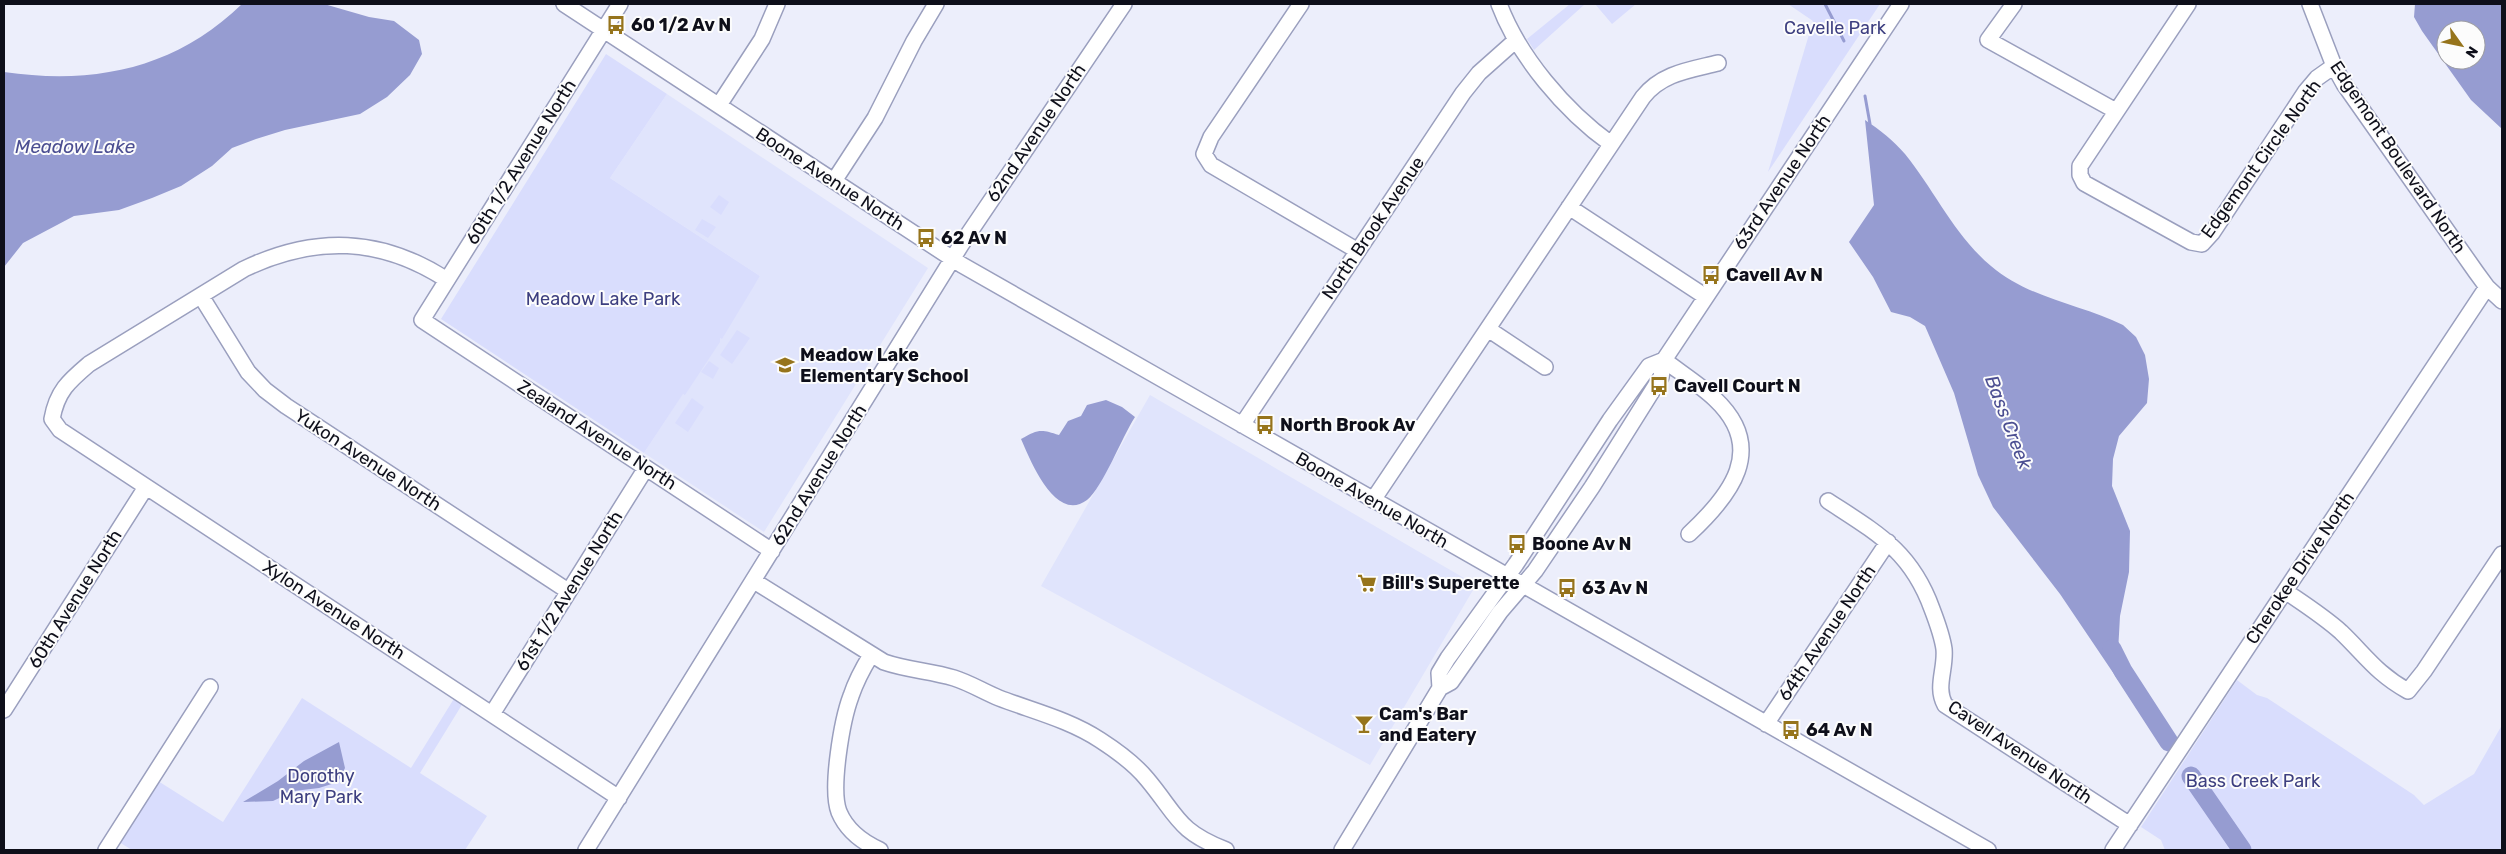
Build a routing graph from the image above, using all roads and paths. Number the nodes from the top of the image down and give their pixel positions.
1 (564, 4) edge
2 (620, 4) edge
3 (777, 4) edge
4 (936, 4) edge
5 (1124, 4) edge
6 (1301, 4) edge
7 (1499, 4) edge
8 (1901, 4) edge
9 (2014, 4) edge
10 (2188, 4) edge
11 (2310, 4) edge
12 (603, 29) junction
13 (1515, 41) junction
14 (1718, 64) dead end
15 (2334, 66) junction
16 (719, 105) junction
17 (2116, 111) junction
18 (1611, 144) junction
19 (834, 181) junction
20 (1569, 208) junction
21 (1358, 251) junction
22 (952, 259) junction
23 (447, 280) junction
24 (2487, 287) junction
25 (201, 296) junction
26 (1706, 297) junction
27 (2502, 301) edge
28 (422, 320) joint
29 (1488, 329) junction
30 (1664, 360) junction
31 (1545, 367) dead end
32 (1242, 425) junction
33 (646, 468) junction
34 (146, 487) junction
35 (1373, 500) junction
36 (1828, 502) dead end
37 (1689, 534) dead end
38 (1888, 542) junction
39 (772, 551) junction
40 (2502, 554) edge
41 (1507, 578) junction
42 (754, 581) junction
43 (1524, 585) junction
44 (568, 591) junction
45 (2284, 591) junction
46 (871, 655) junction
47 (210, 687) dead end
48 (1440, 688) junction
49 (4, 710) edge
50 (492, 714) junction
51 (1766, 724) junction
52 (619, 798) junction
53 (2130, 825) junction
54 (106, 850) edge
55 (586, 850) edge
56 (880, 850) edge
57 (1226, 850) edge
58 (1342, 850) edge
59 (1988, 850) edge
60 (2113, 850) edge

1 - 12 street, Boone Avenue North
2 - 12 street, 60th 1/2 Avenue North
3 - 16 street
4 - 19 street
5 - 22 street, 62nd Avenue North
6 - 21 street
7 - 13 street
8 - 26 street, 63rd Avenue North
9 - 17 street
10 - 17 street, Edgemont Circle North
11 - 15 street, Edgemont Boulevard North
12 - 16 street, Boone Avenue North
12 - 23 street, 60th 1/2 Avenue North
13 - 18 street
13 - 21 street, North Brook Avenue
14 - 18 street
15 - 17 street, Edgemont Circle North
15 - 24 street, Edgemont Boulevard North
16 - 19 street, Boone Avenue North
18 - 20 street
19 - 22 street, Boone Avenue North
20 - 26 street
20 - 29 street
21 - 32 street, North Brook Avenue
22 - 32 street, Boone Avenue North
22 - 39 street, 62nd Avenue North
23 - 25 street
23 - 28 street, 60th 1/2 Avenue North
24 - 27 street, Edgemont Boulevard North
24 - 45 street, Cherokee Drive North
25 - 34 street, Xylon Avenue North
25 - 44 street, Yukon Avenue North
26 - 30 street, 63rd Avenue North
28 - 33 street, Zealand Avenue North
29 - 31 street
29 - 35 street
30 - 37 street
30 - 41 street, 63rd Avenue North
30 - 43 street, 63rd Avenue North
32 - 35 street, Boone Avenue North
33 - 39 street, Zealand Avenue North
33 - 44 street, 61st 1/2 Avenue North
34 - 49 street, 60th Avenue North
34 - 50 street, Xylon Avenue North
35 - 41 street, Boone Avenue North
36 - 38 street, Cavell Avenue North
38 - 51 street, 64th Avenue North
38 - 53 street, Cavell Avenue North
39 - 42 street, 62nd Avenue North
40 - 45 street
41 - 43 street, Boone Avenue North
41 - 48 street, 63rd Avenue North
42 - 46 street
42 - 52 street, 62nd Avenue North
43 - 48 street, 63rd Avenue North
43 - 51 street, Boone Avenue North
44 - 50 street, 61st 1/2 Avenue North
45 - 53 street, Cherokee Drive North
46 - 56 street
46 - 57 street
47 - 54 street
48 - 58 street, 63rd Avenue North
50 - 52 street, Xylon Avenue North
51 - 59 street, Boone Avenue North
52 - 55 street, 62nd Avenue North
53 - 60 street, Cherokee Drive North

